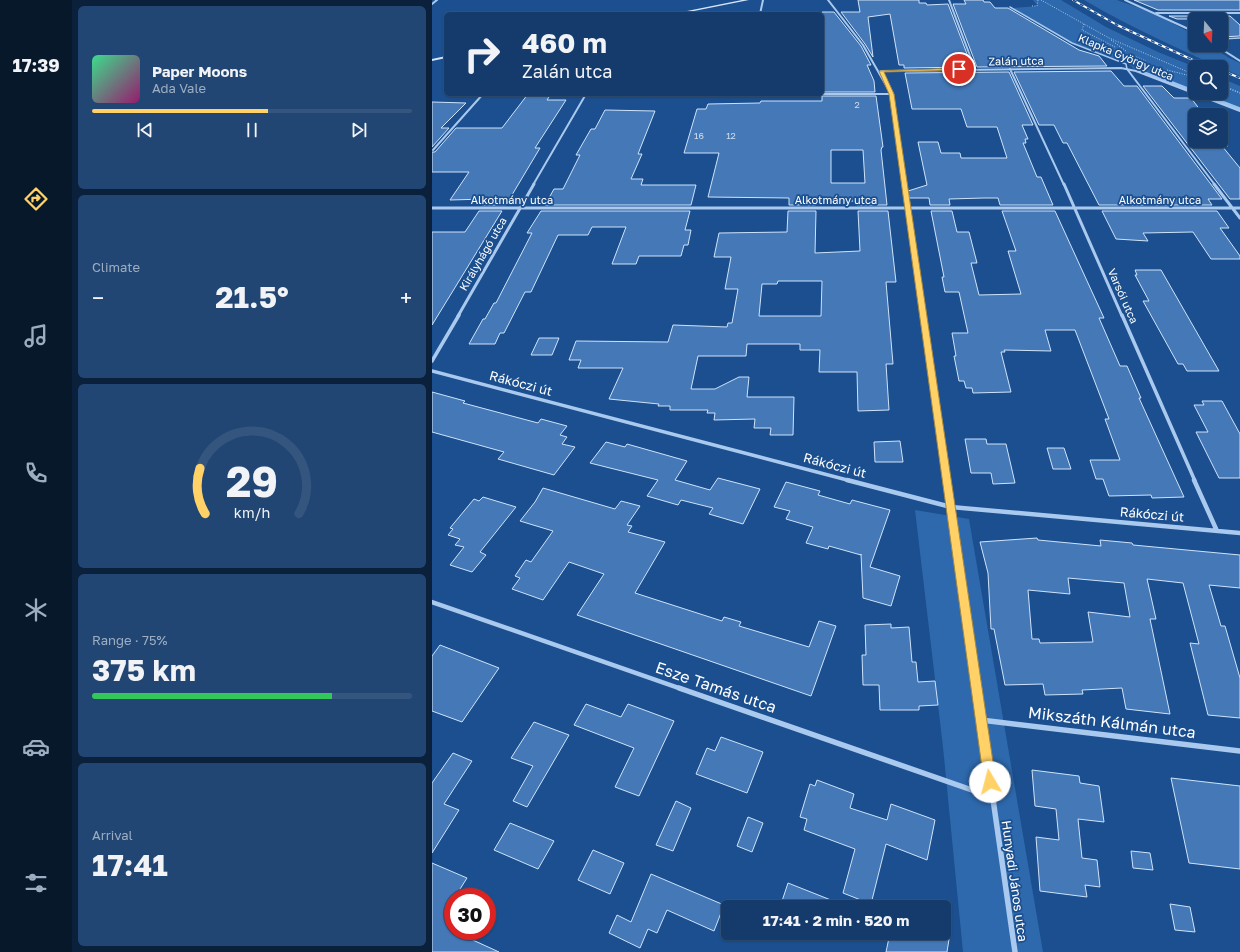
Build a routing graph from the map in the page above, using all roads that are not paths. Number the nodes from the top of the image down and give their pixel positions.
1 (437, 0) edge
2 (747, 0) edge
3 (763, 0) edge
4 (828, 0) edge
5 (949, 0) edge
6 (1125, 0) edge
7 (736, 1) edge
8 (432, 4) edge
9 (1010, 7) dead end
10 (684, 12) edge
11 (760, 12) edge
12 (1156, 13) junction
13 (1240, 13) edge
14 (1188, 29) edge
15 (1240, 38) edge
16 (1228, 39) edge
17 (1226, 52) edge
18 (444, 57) edge
19 (432, 60) edge
20 (1240, 61) edge
21 (975, 69) junction
22 (1010, 69) junction
23 (1127, 69) junction
24 (881, 71) junction
25 (824, 94) edge
26 (891, 94) junction
27 (481, 96) edge
28 (585, 96) edge
29 (1240, 111) edge
30 (433, 150) edge
31 (432, 208) edge
32 (520, 208) junction
33 (908, 208) junction
34 (1074, 208) junction
35 (1232, 208) junction
36 (1240, 208) edge
37 (1240, 218) edge
38 (432, 361) edge
39 (432, 372) edge
40 (951, 506) junction
41 (1217, 531) junction
42 (1240, 533) edge
43 (432, 602) edge
44 (981, 720) junction
45 (1240, 751) edge
46 (992, 797) junction
47 (1015, 952) edge

1 - 8 street
2 - 7 street
3 - 11 street
4 - 24 street, Hunyadi János utca
5 - 21 street
6 - 12 street
7 - 10 street
9 - 23 lane, Klapka György utca
12 - 13 street
12 - 14 street
15 - 16 lane
17 - 20 street
18 - 19 street
21 - 22 street, Zalán utca
21 - 24 street, Zalán utca
22 - 23 street, Zalán utca
22 - 34 street, Varsói utca
23 - 29 street, Klapka György utca
23 - 35 street
24 - 26 street, Hunyadi János utca
25 - 26 street
26 - 33 street, Hunyadi János utca
27 - 30 street
28 - 32 street, Királyhágó utca
31 - 32 street, Alkotmány utca
32 - 33 street, Alkotmány utca
32 - 38 street, Királyhágó utca
33 - 34 street, Alkotmány utca
33 - 40 street, Hunyadi János utca
34 - 35 street, Alkotmány utca
34 - 41 street, Varsói utca
35 - 36 street, Alkotmány utca
35 - 37 street
39 - 40 street, Rákóczi út
40 - 41 street, Rákóczi út
40 - 44 street, Hunyadi János utca
41 - 42 street, Rákóczi út
43 - 46 street, Esze Tamás utca
44 - 45 street, Mikszáth Kálmán utca
44 - 46 street, Hunyadi János utca
46 - 47 street, Hunyadi János utca

